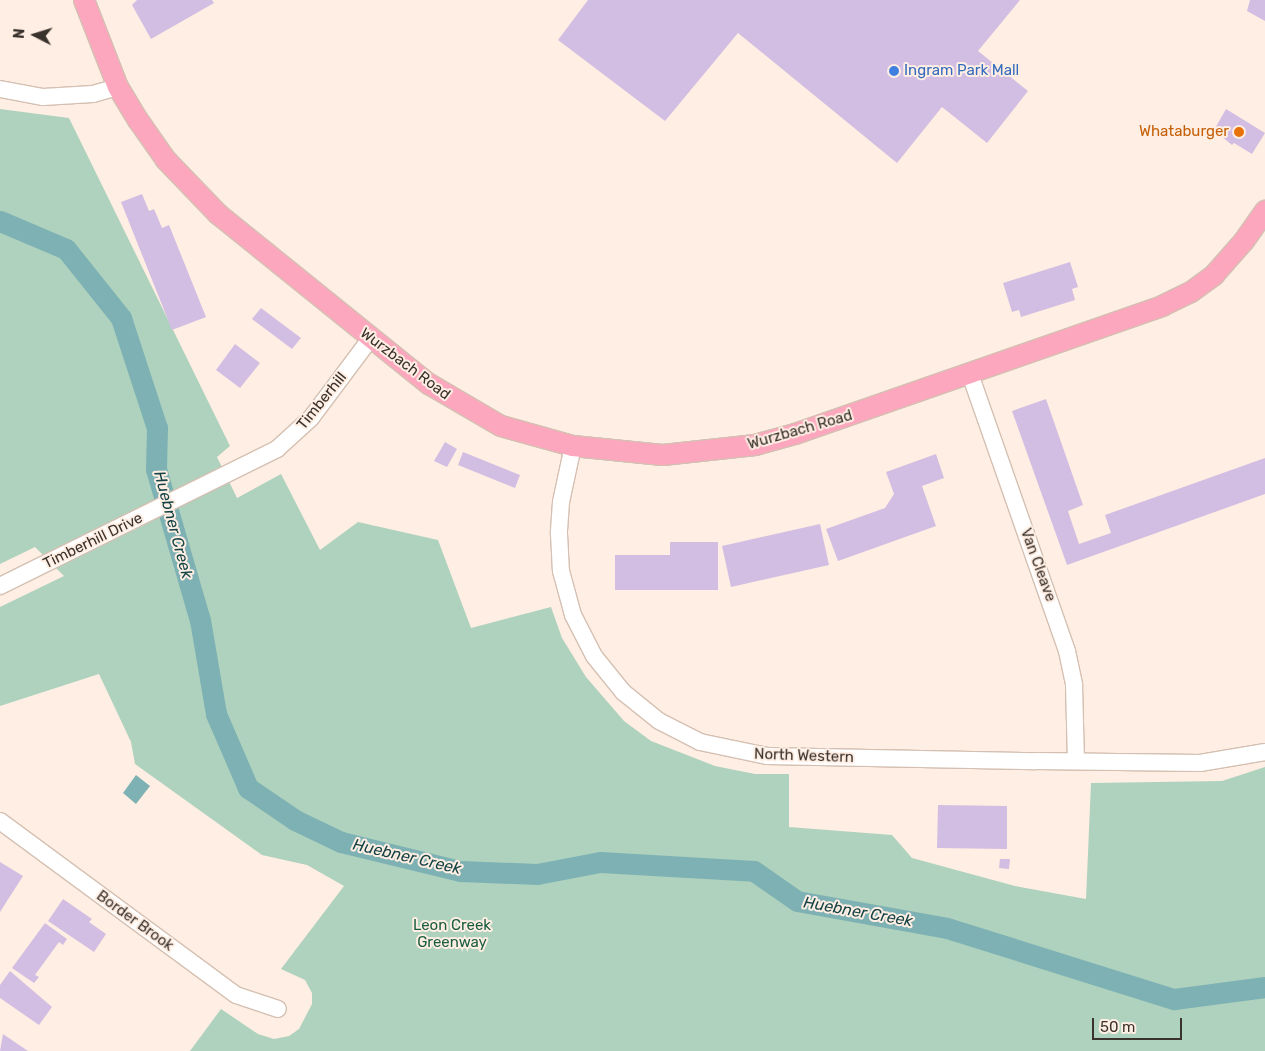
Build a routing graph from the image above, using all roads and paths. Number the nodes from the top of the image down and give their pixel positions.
1 (84, 0) edge
2 (118, 87) junction
3 (0, 89) edge
4 (1265, 211) edge
5 (370, 339) junction
6 (970, 374) junction
7 (573, 446) junction
8 (213, 483) joint
9 (0, 586) edge
10 (1265, 752) edge
11 (1076, 762) junction
12 (0, 821) edge
13 (278, 1009) dead end

1 - 2 main road, Wurzbach Road
2 - 3 street
2 - 5 main road, Wurzbach Road
4 - 6 main road, Wurzbach Road
5 - 7 main road, Wurzbach Road
5 - 8 street, Timberhill
6 - 7 main road, Wurzbach Road
6 - 11 street, Van Cleave
7 - 11 street, North Western
8 - 9 street, Timberhill Drive
10 - 11 street, North Western
12 - 13 street, Border Brook

